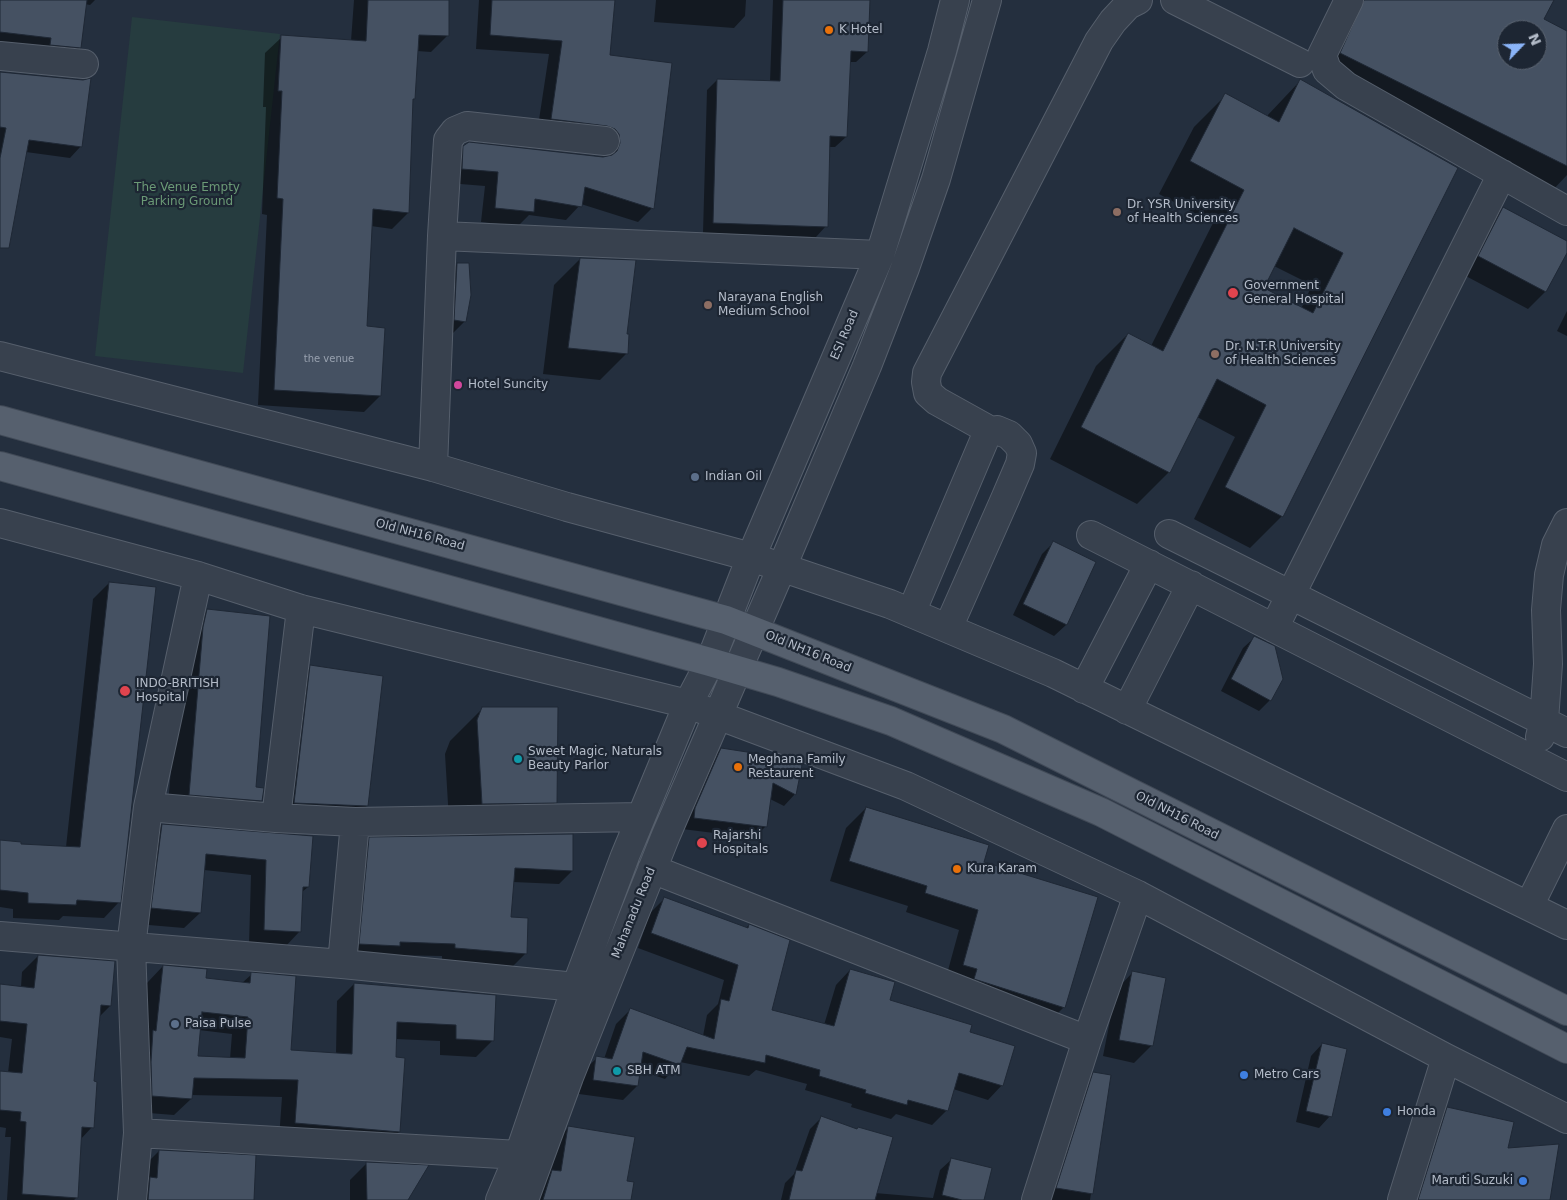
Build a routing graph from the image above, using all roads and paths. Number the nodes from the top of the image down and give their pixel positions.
1 (955, 0) edge
2 (988, 0) edge
3 (1138, 0) edge
4 (1175, 0) edge
5 (1349, 0) edge
6 (0, 56) edge
7 (1300, 63) dead end
8 (84, 64) dead end
9 (605, 140) dead end
10 (1502, 174) junction
11 (1567, 211) edge
12 (442, 236) junction
13 (880, 255) junction
14 (0, 356) edge
15 (0, 420) edge
16 (991, 431) junction
17 (0, 466) edge
18 (433, 467) junction
19 (0, 523) edge
20 (1567, 523) edge
21 (1169, 534) dead end
22 (1091, 535) dead end
23 (751, 557) junction
24 (1149, 564) junction
25 (782, 567) junction
26 (198, 576) junction
27 (1190, 585) junction
28 (1290, 596) junction
29 (301, 610) junction
30 (911, 612) junction
31 (726, 620) junction
32 (948, 628) junction
33 (1274, 628) junction
34 (755, 631) junction
35 (710, 662) junction
36 (737, 670) junction
37 (1084, 689) junction
38 (688, 704) junction
39 (1128, 710) junction
40 (717, 715) junction
41 (1556, 727) edge
42 (1534, 760) junction
43 (1567, 777) edge
44 (148, 807) junction
45 (641, 817) junction
46 (276, 818) junction
47 (355, 822) junction
48 (1567, 829) edge
49 (652, 869) junction
50 (1138, 895) junction
51 (1529, 906) junction
52 (1567, 925) edge
53 (0, 936) edge
54 (130, 947) junction
55 (342, 964) junction
56 (576, 987) junction
57 (1567, 1012) edge
58 (1088, 1040) junction
59 (1567, 1049) edge
60 (1446, 1058) junction
61 (1567, 1119) edge
62 (138, 1133) junction
63 (519, 1155) junction
64 (132, 1200) edge
65 (500, 1200) edge
66 (524, 1200) edge
67 (1036, 1200) edge
68 (1402, 1200) edge

1 - 13 street, ESI Road
2 - 25 street
3 - 16 street
4 - 7 street
5 - 10 street
6 - 8 street
9 - 12 street
10 - 11 street
10 - 28 street
12 - 13 street
12 - 18 street
13 - 23 street, ESI Road
14 - 18 street
15 - 31 main road, Old NH16 Road
16 - 30 street
16 - 32 street
17 - 35 main road
18 - 23 street
19 - 26 street
20 - 41 street
21 - 28 street
22 - 24 street
23 - 25 street
23 - 31 street, ESI Road
24 - 27 street
24 - 37 street
25 - 30 street
25 - 34 street
26 - 29 street
26 - 44 street
27 - 33 street
27 - 39 street
28 - 33 street
28 - 41 street
29 - 38 street
29 - 46 street
30 - 32 street
31 - 34 main road, Old NH16 Road
31 - 35 street, ESI Road
32 - 37 street
33 - 42 street
34 - 36 street, Mahanadu Road
34 - 57 main road, Old NH16 Road
35 - 36 main road
35 - 38 street
36 - 40 street, Mahanadu Road
36 - 59 main road
37 - 39 street
38 - 40 street
38 - 45 street
39 - 51 street
40 - 49 street, Mahanadu Road
40 - 50 street
41 - 42 street
42 - 43 street
44 - 46 street
44 - 54 street
45 - 47 street
45 - 56 street
46 - 47 street
47 - 55 street
48 - 51 street
49 - 58 street
49 - 66 street, Mahanadu Road
50 - 58 street
50 - 60 street
51 - 52 street
53 - 54 street
54 - 55 street
54 - 62 street
55 - 56 street
56 - 63 street
58 - 67 street
60 - 61 street
60 - 68 street
62 - 63 street
62 - 64 street
63 - 65 street

